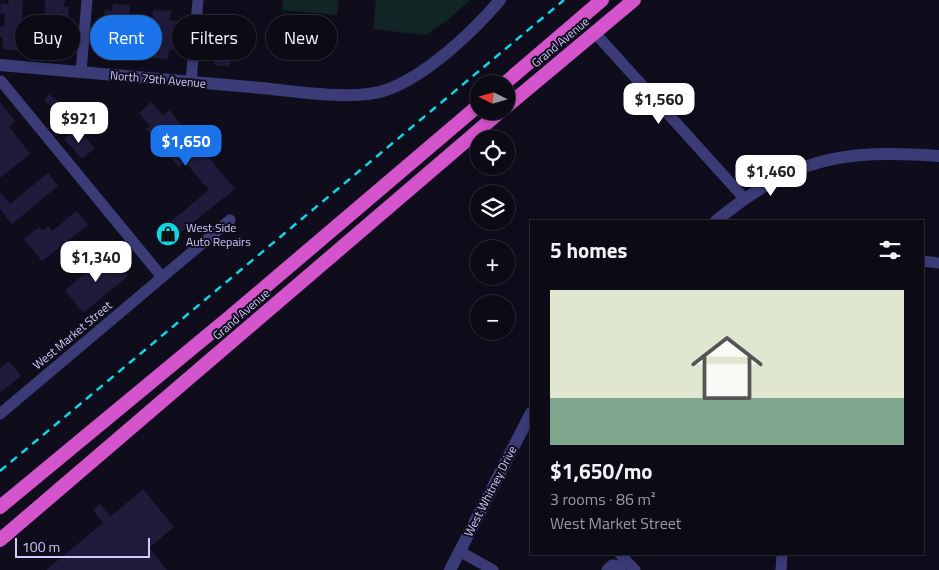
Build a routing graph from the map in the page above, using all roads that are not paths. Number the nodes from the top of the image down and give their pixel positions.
1 (88, 0) edge
2 (198, 0) edge
3 (500, 0) edge
4 (602, 0) edge
5 (634, 0) edge
6 (595, 33) junction
7 (0, 65) edge
8 (81, 72) junction
9 (514, 75) edge
10 (1, 81) dead end
11 (191, 82) junction
12 (515, 100) edge
13 (470, 112) edge
14 (491, 120) edge
15 (939, 156) edge
16 (744, 198) junction
17 (230, 220) dead end
18 (717, 220) edge
19 (924, 261) edge
20 (939, 263) edge
21 (162, 277) junction
22 (0, 414) edge
23 (530, 415) edge
24 (0, 507) edge
25 (0, 540) edge
26 (460, 551) junction
27 (782, 555) edge
28 (622, 563) edge
29 (450, 570) edge
30 (493, 570) edge
31 (607, 570) edge
32 (635, 570) edge
33 (781, 570) edge

1 - 8 street
2 - 11 street
3 - 11 street, North 79th Avenue
4 - 9 highway, Grand Avenue
5 - 6 highway, Grand Avenue
6 - 12 highway, Grand Avenue
6 - 16 street
7 - 8 street, North 79th Avenue
8 - 11 street, North 79th Avenue
10 - 21 street
13 - 24 highway, Grand Avenue
14 - 25 highway, Grand Avenue
15 - 16 street
16 - 18 street
17 - 21 street, West Market Street
19 - 20 street
21 - 22 street, West Market Street
23 - 26 street, West Whitney Drive
26 - 29 street, West Whitney Drive
26 - 30 street
27 - 33 street
28 - 31 street
28 - 32 street

